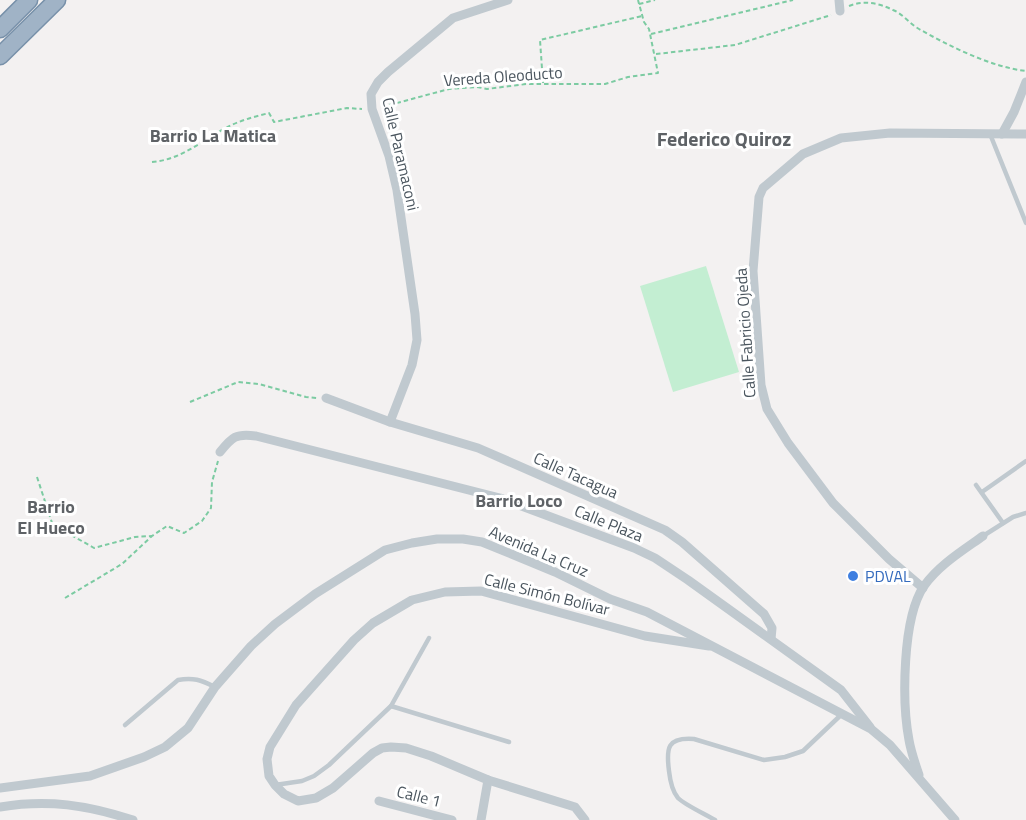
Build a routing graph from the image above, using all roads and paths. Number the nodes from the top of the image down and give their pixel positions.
1 (29, 0) edge
2 (57, 0) edge
3 (508, 0) edge
4 (655, 0) edge
5 (793, 0) edge
6 (839, 0) edge
7 (638, 2) edge
8 (840, 11) junction
9 (642, 16) junction
10 (0, 29) edge
11 (651, 34) junction
12 (656, 54) junction
13 (0, 56) edge
14 (1026, 70) edge
15 (1026, 82) edge
16 (543, 83) junction
17 (372, 109) junction
18 (990, 134) junction
19 (1002, 134) junction
20 (1026, 134) edge
21 (152, 162) dead end
22 (1026, 223) edge
23 (326, 398) joint
24 (190, 402) dead end
25 (390, 422) junction
26 (220, 452) joint
27 (1026, 461) edge
28 (37, 477) dead end
29 (976, 485) dead end
30 (982, 492) junction
31 (1026, 513) edge
32 (1004, 523) junction
33 (152, 536) junction
34 (983, 536) joint
35 (923, 588) junction
36 (65, 598) dead end
37 (429, 638) dead end
38 (771, 639) junction
39 (714, 646) junction
40 (214, 687) junction
41 (391, 706) junction
42 (842, 714) junction
43 (126, 725) dead end
44 (872, 729) junction
45 (509, 742) dead end
46 (919, 778) junction
47 (488, 780) junction
48 (275, 785) junction
49 (0, 788) edge
50 (379, 801) dead end
51 (0, 807) edge
52 (133, 820) edge
53 (452, 820) edge
54 (480, 820) edge
55 (585, 820) edge
56 (715, 820) edge
57 (955, 820) edge

1 - 10 highway
2 - 13 highway
3 - 17 street, Calle Paramaconi
4 - 7 path
5 - 11 path
6 - 8 street
7 - 9 path
8 - 12 path
8 - 14 path
9 - 11 path
9 - 16 path
11 - 12 path
12 - 16 path, Vereda Oleoducto
15 - 19 street
16 - 17 path, Vereda Oleoducto
17 - 21 path, Vereda Oleoducto
17 - 25 street, Calle Paramaconi
18 - 19 street, Calle Fabricio Ojeda
18 - 22 lane
18 - 35 street, Calle Fabricio Ojeda
19 - 20 street, Calle Fabricio Ojeda
23 - 24 path
23 - 25 street, Calle Tacagua
25 - 38 street, Calle Tacagua
26 - 33 path
26 - 38 street, Calle Plaza
27 - 30 lane
28 - 33 path
29 - 30 lane
30 - 32 lane
31 - 32 lane
32 - 34 lane
33 - 36 path
34 - 35 street
35 - 46 street
37 - 41 lane
38 - 44 street, Calle Plaza
39 - 40 street, Avenida La Cruz
39 - 42 street, Avenida La Cruz
39 - 48 street, Calle Simón Bolívar
40 - 43 lane
40 - 49 street, Avenida La Cruz
41 - 45 lane
41 - 48 lane
42 - 44 street, Avenida La Cruz
42 - 56 lane
44 - 46 street, Avenida La Cruz
46 - 57 street, Avenida La Cruz
47 - 48 street
47 - 54 street
47 - 55 street
50 - 53 street, Calle 1
51 - 52 street

